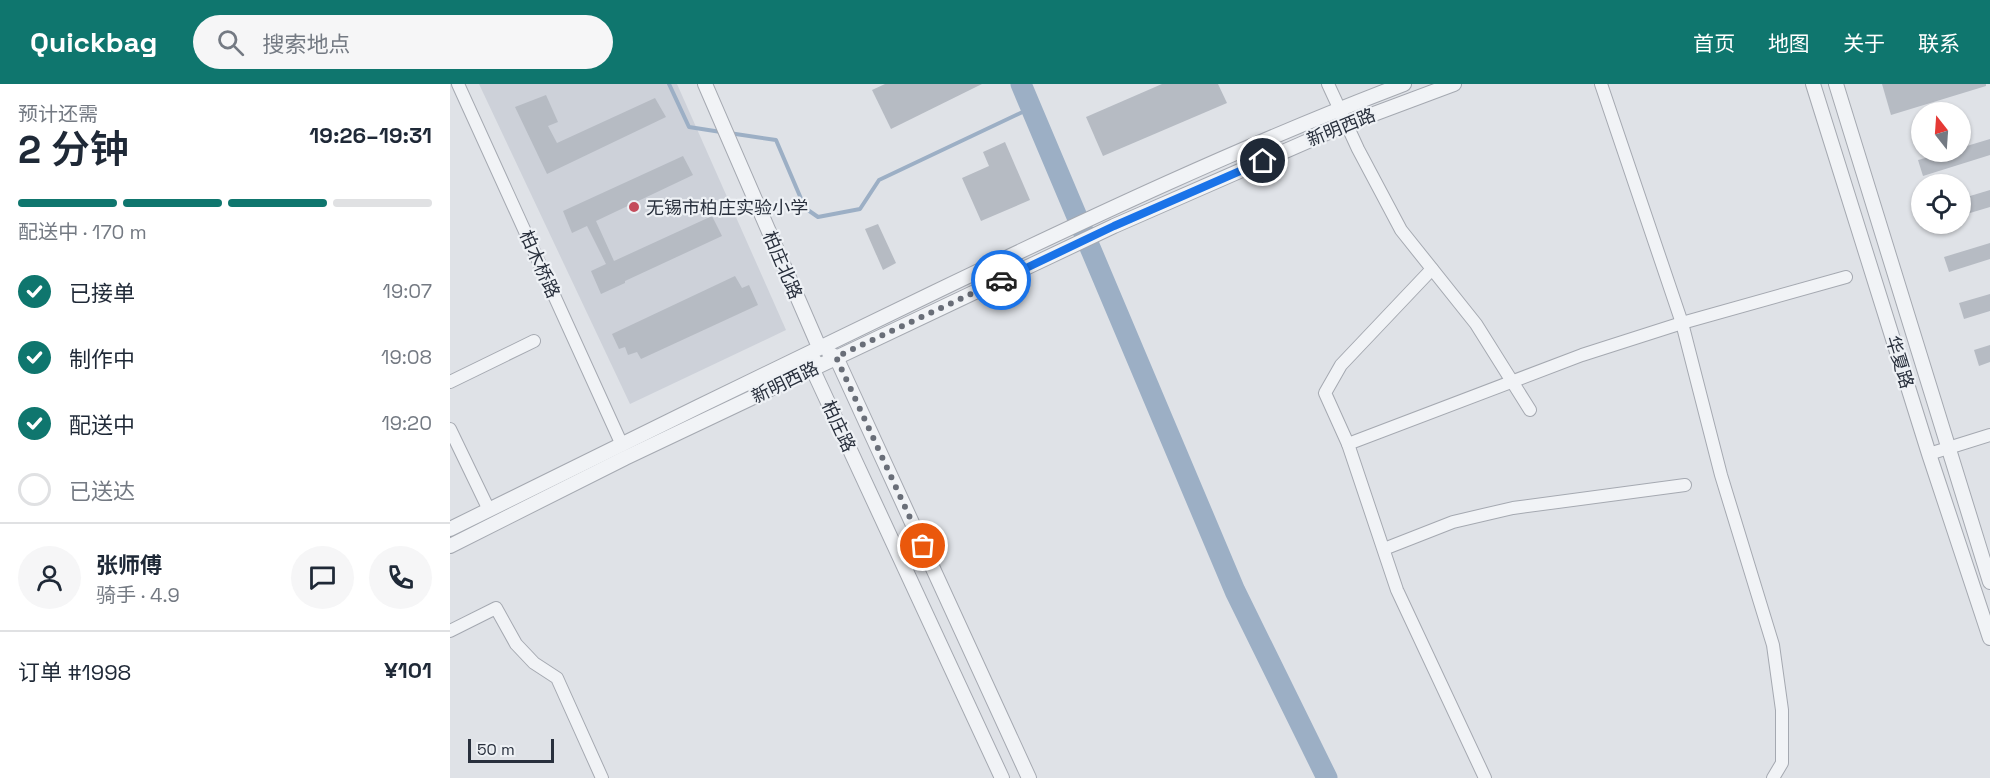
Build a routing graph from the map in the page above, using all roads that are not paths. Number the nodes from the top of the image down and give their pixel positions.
1 (458, 84) edge
2 (1328, 84) edge
3 (1404, 84) edge
4 (1454, 84) edge
5 (1600, 84) edge
6 (1813, 84) edge
7 (1836, 84) edge
8 (708, 85) edge
9 (1340, 108) junction
10 (1347, 124) junction
11 (1432, 269) junction
12 (1846, 277) dead end
13 (1682, 323) junction
14 (534, 341) dead end
15 (819, 347) junction
16 (836, 357) junction
17 (813, 370) junction
18 (1512, 381) junction
19 (450, 382) edge
20 (1530, 410) dead end
21 (450, 429) edge
22 (1990, 435) edge
23 (1348, 444) junction
24 (622, 445) junction
25 (1948, 448) junction
26 (1929, 454) junction
27 (1684, 485) dead end
28 (489, 510) junction
29 (450, 529) edge
30 (450, 546) edge
31 (1384, 549) junction
32 (1990, 582) edge
33 (450, 630) edge
34 (1990, 638) edge
35 (602, 778) edge
36 (1002, 778) edge
37 (1029, 778) edge
38 (1485, 778) edge
39 (1773, 778) edge

1 - 24 street, 柏木桥路
2 - 9 street
3 - 9 street, 新明西路
4 - 10 street, 新明西路
5 - 13 street
6 - 26 street, 华夏路
7 - 25 street, 华夏路
8 - 15 street, 柏庄北路
9 - 10 street
9 - 15 street, 新明西路
10 - 11 street
10 - 16 street, 新明西路
11 - 18 street
11 - 23 street
12 - 13 street
13 - 18 street
13 - 39 street
14 - 19 street
15 - 16 street
15 - 17 street
15 - 24 street, 新明西路
16 - 17 street, 新明西路
16 - 37 street, 柏庄路
17 - 30 street, 新明西路
17 - 36 street, 柏庄路
18 - 20 street
18 - 23 street
21 - 28 street
22 - 25 street
23 - 31 street
24 - 28 street, 新明西路
25 - 26 street
25 - 32 street, 华夏路
26 - 34 street, 华夏路
27 - 31 street
28 - 29 street, 新明西路
31 - 38 street
33 - 35 street

